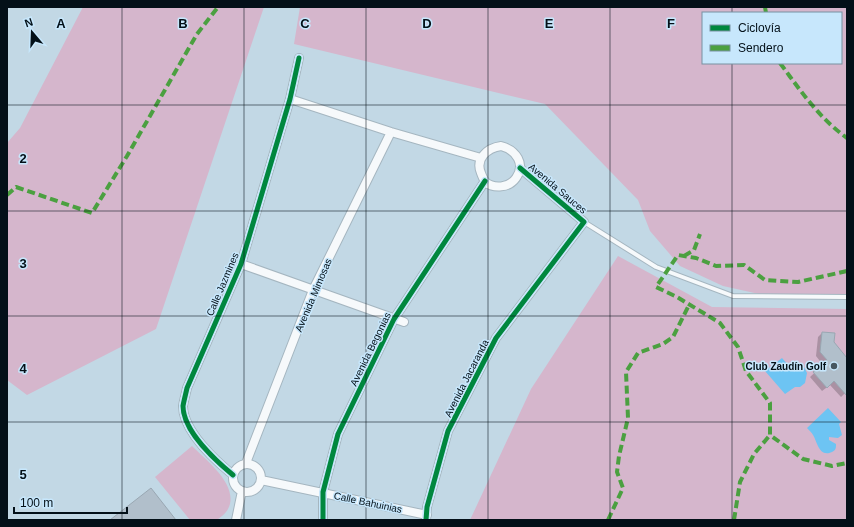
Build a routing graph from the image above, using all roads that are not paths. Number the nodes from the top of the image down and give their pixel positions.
1 (299, 58) dead end
2 (290, 98) junction
3 (390, 132) junction
4 (481, 158) junction
5 (520, 168) junction
6 (485, 182) junction
7 (584, 222) junction
8 (241, 264) junction
9 (313, 290) junction
10 (847, 297) edge
11 (394, 319) junction
12 (404, 322) dead end
13 (246, 463) junction
14 (233, 475) junction
15 (262, 480) junction
16 (242, 491) junction
17 (323, 492) junction
18 (426, 518) edge
19 (236, 520) edge
20 (323, 520) edge

1 - 2 street, Calle Jazmines
2 - 3 street
2 - 8 street, Calle Jazmines
3 - 4 street
3 - 9 street, Avenida Mimosas
4 - 5 street
4 - 6 street
5 - 6 street
5 - 7 street, Avenida Sauces
6 - 11 street, Avenida Begonias
7 - 10 lane
7 - 18 street, Avenida Jacaranda
8 - 9 street
8 - 14 street, Calle Jazmines
9 - 11 street
9 - 13 street, Avenida Mimosas
11 - 12 street
11 - 17 street, Avenida Begonias
13 - 14 street
13 - 15 street
14 - 16 street
15 - 16 street
15 - 17 street, Calle Bahuinias
16 - 19 street
17 - 18 street, Calle Bahuinias
17 - 20 street, Avenida Begonias

